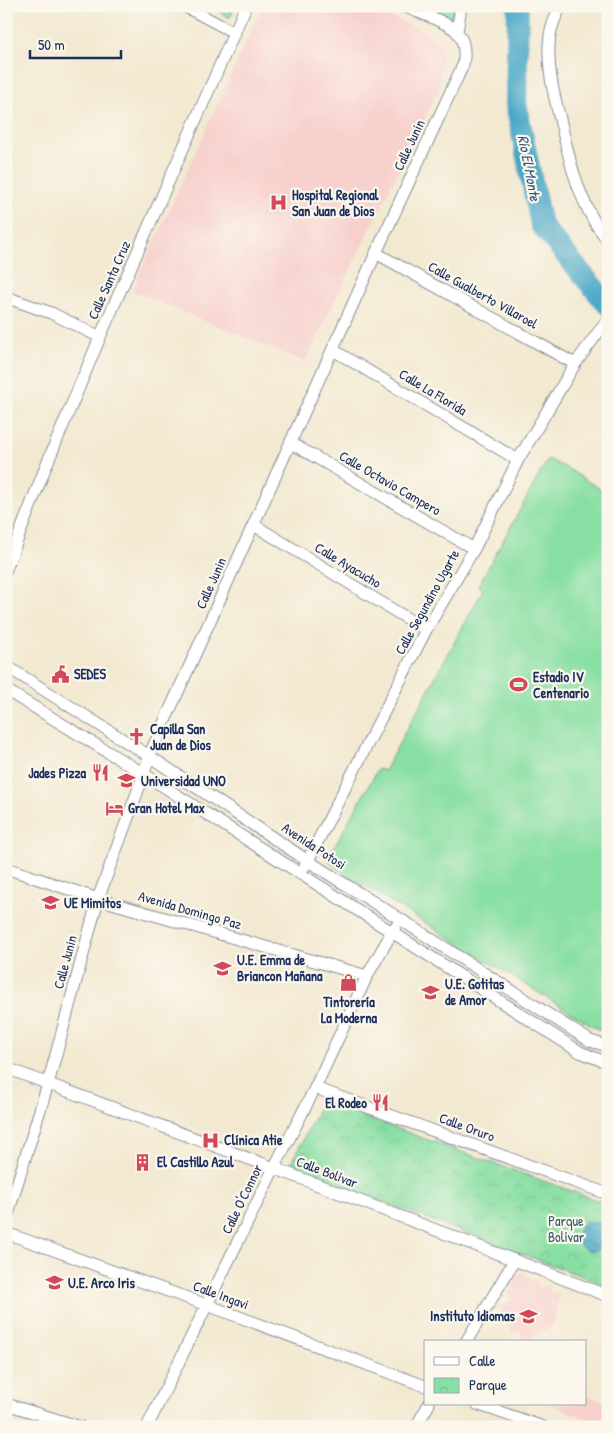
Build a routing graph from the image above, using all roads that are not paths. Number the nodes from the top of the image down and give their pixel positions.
1 (184, 6) edge
2 (246, 6) edge
3 (404, 6) edge
4 (461, 6) edge
5 (561, 6) edge
6 (457, 32) junction
7 (235, 33) junction
8 (608, 240) edge
9 (376, 253) junction
10 (6, 296) edge
11 (608, 319) edge
12 (100, 337) junction
13 (332, 350) junction
14 (575, 364) junction
15 (291, 443) junction
16 (518, 460) junction
17 (254, 525) junction
18 (474, 549) junction
19 (6, 569) edge
20 (426, 630) junction
21 (6, 666) edge
22 (6, 690) edge
23 (149, 756) junction
24 (144, 774) junction
25 (308, 861) junction
26 (6, 868) edge
27 (300, 874) junction
28 (98, 899) junction
29 (400, 919) junction
30 (391, 931) junction
31 (367, 976) junction
32 (608, 1046) edge
33 (608, 1063) edge
34 (6, 1068) edge
35 (48, 1084) junction
36 (315, 1088) junction
37 (274, 1168) junction
38 (608, 1194) edge
39 (6, 1220) edge
40 (6, 1233) edge
41 (514, 1261) junction
42 (608, 1296) edge
43 (207, 1306) junction
44 (467, 1340) edge
45 (424, 1386) edge
46 (6, 1404) edge
47 (428, 1406) edge
48 (483, 1406) edge
49 (81, 1427) edge
50 (147, 1427) edge
51 (416, 1427) edge
52 (543, 1427) edge

1 - 7 street
2 - 7 street, Calle Santa Cruz
3 - 6 street
4 - 6 street
5 - 8 street
6 - 9 street, Calle Junin
7 - 12 street, Calle Santa Cruz
9 - 13 street, Calle Junin
9 - 14 street, Calle Gualberto Villaroel
10 - 12 street
11 - 14 street, Calle Segundino Ugarte
12 - 19 street, Calle Santa Cruz
13 - 15 street, Calle Junin
13 - 16 street, Calle La Florida
14 - 16 street, Calle Segundino Ugarte
15 - 17 street, Calle Junin
15 - 18 street, Calle Octavio Campero
16 - 18 street, Calle Segundino Ugarte
17 - 20 street, Calle Ayacucho
17 - 23 street, Calle Junin
18 - 20 street, Calle Segundino Ugarte
20 - 25 street, Calle Segundino Ugarte
21 - 23 street, Avenida Potosi
22 - 24 street
23 - 24 street, Calle Junin
23 - 25 street, Avenida Potosi
24 - 27 street
24 - 28 street, Calle Junin
25 - 27 street, Calle Segundino Ugarte
25 - 29 street, Avenida Potosi
26 - 28 street, Avenida Domingo Paz
27 - 30 street
28 - 31 street, Avenida Domingo Paz
28 - 35 street, Calle Junin
29 - 30 street, Calle O'Connor
29 - 32 street, Avenida Potosi
30 - 31 street, Calle O'Connor
30 - 33 street
31 - 36 street, Calle O'Connor
34 - 35 street, Calle Bolívar
35 - 37 street, Calle Bolívar
35 - 39 street, Calle Junin
36 - 37 street, Calle O'Connor
36 - 38 street, Calle Oruro
37 - 41 street, Calle Bolívar
37 - 43 street, Calle O'Connor
40 - 43 street, Calle Ingavi
41 - 42 street, Calle Bolívar
41 - 44 street
43 - 45 street, Calle Ingavi
43 - 50 street, Calle O'Connor
46 - 49 street
47 - 51 street
48 - 52 street

